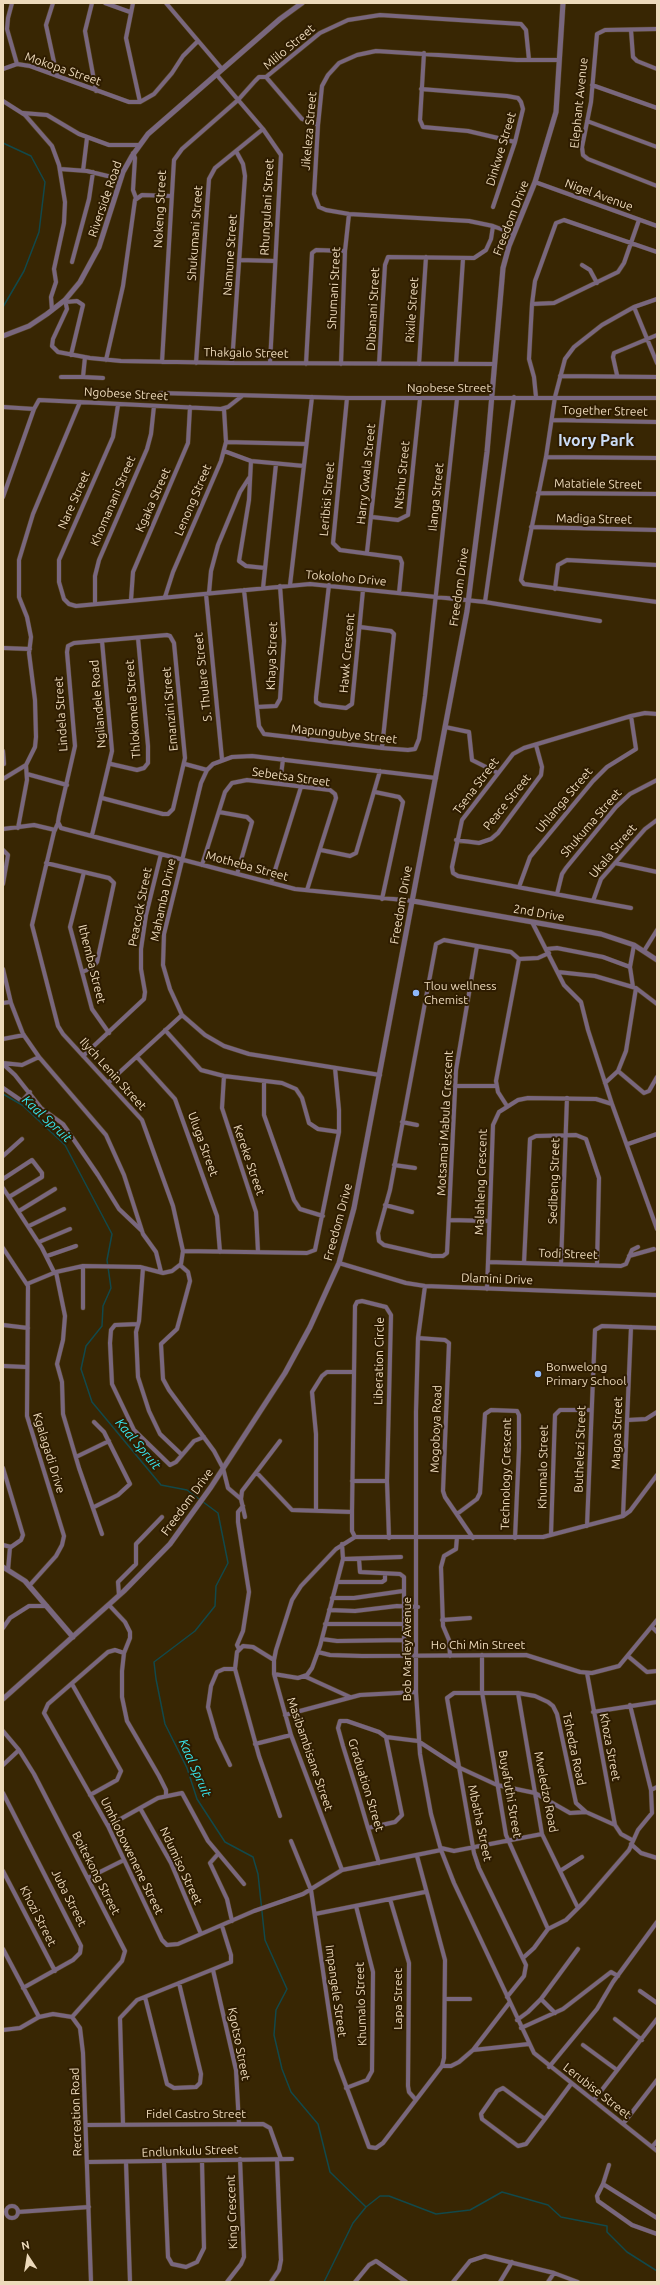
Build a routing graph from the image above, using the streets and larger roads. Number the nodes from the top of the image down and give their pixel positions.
1 (12, 3) edge
2 (53, 3) edge
3 (92, 3) edge
4 (105, 3) edge
5 (133, 3) edge
6 (166, 3) edge
7 (302, 3) edge
8 (562, 3) edge
9 (130, 12) junction
10 (657, 29) edge
11 (632, 30) junction
12 (198, 41) junction
13 (424, 53) junction
14 (529, 60) junction
15 (560, 60) junction
16 (17, 64) junction
17 (3, 68) edge
18 (222, 69) junction
19 (657, 69) edge
20 (216, 74) junction
21 (57, 76) junction
22 (266, 77) junction
23 (592, 85) junction
24 (421, 89) junction
25 (96, 91) junction
26 (238, 100) junction
27 (3, 101) edge
28 (140, 102) junction
29 (657, 108) edge
30 (23, 113) junction
31 (587, 121) junction
32 (318, 125) junction
33 (263, 128) junction
34 (87, 138) junction
35 (515, 142) junction
36 (139, 146) junction
37 (657, 147) edge
38 (236, 151) junction
39 (133, 153) junction
40 (60, 169) junction
41 (84, 171) junction
42 (92, 172) junction
43 (120, 178) junction
44 (535, 182) junction
45 (657, 186) edge
46 (171, 196) junction
47 (136, 198) junction
48 (493, 207) dead end
49 (349, 214) junction
50 (639, 220) junction
51 (493, 226) junction
52 (657, 226) edge
53 (514, 234) junction
54 (631, 244) junction
55 (345, 251) junction
56 (657, 252) edge
57 (426, 257) junction
58 (463, 259) junction
59 (240, 260) junction
60 (275, 261) junction
61 (72, 262) dead end
62 (582, 265) dead end
63 (597, 283) junction
64 (657, 299) edge
65 (66, 300) junction
66 (532, 304) junction
67 (634, 307) junction
68 (52, 310) junction
69 (657, 335) edge
70 (3, 336) edge
71 (648, 339) junction
72 (71, 355) junction
73 (85, 357) junction
74 (106, 360) junction
75 (162, 362) junction
76 (196, 363) junction
77 (270, 363) junction
78 (657, 363) edge
79 (232, 364) junction
80 (306, 364) junction
81 (340, 364) junction
82 (379, 364) junction
83 (419, 364) junction
84 (456, 364) junction
85 (494, 364) junction
86 (560, 376) junction
87 (617, 376) junction
88 (61, 377) dead end
89 (83, 377) junction
90 (657, 377) edge
91 (103, 378) dead end
92 (160, 393) dead end
93 (242, 396) junction
94 (312, 397) junction
95 (536, 397) junction
96 (555, 397) junction
97 (347, 398) junction
98 (384, 398) junction
99 (420, 398) junction
100 (491, 398) junction
101 (514, 398) junction
102 (657, 398) edge
103 (457, 399) junction
104 (80, 402) junction
105 (118, 405) junction
106 (154, 406) junction
107 (3, 407) edge
108 (190, 407) junction
109 (34, 409) junction
110 (224, 409) junction
111 (552, 420) junction
112 (657, 422) edge
113 (226, 442) junction
114 (306, 444) junction
115 (224, 451) junction
116 (546, 457) junction
117 (657, 458) edge
118 (251, 461) junction
119 (276, 464) junction
120 (304, 466) junction
121 (249, 477) junction
122 (538, 493) junction
123 (657, 494) edge
124 (3, 497) edge
125 (372, 516) junction
126 (531, 528) junction
127 (657, 530) edge
128 (367, 552) junction
129 (657, 565) edge
130 (265, 568) junction
131 (290, 585) junction
132 (329, 585) junction
133 (280, 586) junction
134 (264, 588) junction
135 (555, 589) junction
136 (244, 590) junction
137 (363, 590) junction
138 (207, 593) junction
139 (399, 593) junction
140 (165, 597) junction
141 (435, 597) junction
142 (131, 600) junction
143 (468, 601) junction
144 (485, 602) junction
145 (657, 602) edge
146 (66, 603) joint
147 (95, 603) junction
148 (600, 621) dead end
149 (360, 627) junction
150 (138, 638) junction
151 (102, 641) junction
152 (68, 646) joint
153 (3, 648) edge
154 (30, 649) junction
155 (257, 706) junction
156 (657, 714) edge
157 (631, 716) junction
158 (445, 727) junction
159 (536, 745) junction
160 (382, 748) junction
161 (3, 751) edge
162 (222, 759) junction
163 (283, 759) junction
164 (4, 764) edge
165 (111, 764) junction
166 (184, 764) junction
167 (26, 766) junction
168 (207, 770) junction
169 (380, 771) junction
170 (498, 773) junction
171 (27, 774) junction
172 (436, 778) junction
173 (3, 779) edge
174 (657, 780) edge
175 (280, 784) junction
176 (67, 785) junction
177 (301, 787) junction
178 (375, 792) junction
179 (102, 798) junction
180 (219, 812) junction
181 (657, 820) edge
182 (59, 824) junction
183 (18, 828) junction
184 (3, 829) edge
185 (55, 830) junction
186 (92, 835) junction
187 (456, 840) junction
188 (3, 850) edge
189 (321, 850) junction
190 (161, 854) junction
191 (181, 859) junction
192 (46, 863) junction
193 (615, 863) junction
194 (202, 865) junction
195 (84, 872) junction
196 (657, 872) edge
197 (4, 874) edge
198 (237, 874) junction
199 (271, 883) junction
200 (3, 884) edge
201 (519, 887) junction
202 (307, 890) junction
203 (557, 894) junction
204 (382, 899) junction
205 (412, 901) junction
206 (593, 901) junction
207 (631, 908) dead end
208 (532, 922) junction
209 (657, 930) edge
210 (634, 945) junction
211 (477, 946) junction
212 (548, 951) junction
213 (644, 951) junction
214 (519, 959) junction
215 (657, 960) edge
216 (630, 967) junction
217 (3, 969) edge
218 (82, 972) junction
219 (558, 972) junction
220 (4, 978) edge
221 (634, 987) junction
222 (10, 1002) junction
223 (3, 1003) edge
224 (657, 1004) edge
225 (182, 1015) junction
226 (165, 1030) junction
227 (109, 1033) junction
228 (24, 1035) junction
229 (3, 1039) edge
230 (83, 1056) junction
231 (39, 1057) junction
232 (137, 1057) junction
233 (3, 1064) edge
234 (335, 1068) junction
235 (618, 1071) junction
236 (380, 1075) junction
237 (224, 1076) junction
238 (657, 1077) edge
239 (264, 1081) junction
240 (109, 1082) junction
241 (605, 1083) junction
242 (455, 1086) junction
243 (496, 1086) junction
244 (3, 1088) edge
245 (30, 1092) junction
246 (567, 1098) junction
247 (612, 1104) junction
248 (507, 1106) junction
249 (402, 1122) junction
250 (417, 1125) dead end
251 (339, 1132) junction
252 (657, 1134) edge
253 (566, 1136) junction
254 (22, 1139) dead end
255 (628, 1144) junction
256 (4, 1154) edge
257 (394, 1165) junction
258 (415, 1168) dead end
259 (3, 1179) edge
260 (3, 1188) edge
261 (55, 1189) dead end
262 (9, 1197) junction
263 (386, 1205) junction
264 (64, 1209) dead end
265 (19, 1211) junction
266 (412, 1212) dead end
267 (323, 1216) junction
268 (450, 1220) junction
269 (489, 1221) junction
270 (29, 1226) junction
271 (70, 1229) dead end
272 (657, 1229) edge
273 (141, 1230) junction
274 (38, 1242) junction
275 (76, 1246) dead end
276 (638, 1247) dead end
277 (3, 1248) edge
278 (654, 1249) dead end
279 (184, 1251) junction
280 (220, 1252) junction
281 (258, 1252) junction
282 (46, 1256) junction
283 (629, 1256) junction
284 (488, 1262) junction
285 (338, 1263) junction
286 (524, 1263) junction
287 (561, 1264) junction
288 (180, 1265) junction
289 (597, 1265) junction
290 (83, 1266) junction
291 (143, 1268) junction
292 (55, 1272) junction
293 (161, 1272) junction
294 (27, 1284) junction
295 (425, 1286) junction
296 (487, 1289) junction
297 (657, 1295) edge
298 (83, 1308) dead end
299 (138, 1324) junction
300 (3, 1325) edge
301 (631, 1327) junction
302 (28, 1328) junction
303 (657, 1328) edge
304 (418, 1338) junction
305 (3, 1366) edge
306 (26, 1367) junction
307 (354, 1372) junction
308 (591, 1410) junction
309 (657, 1412) edge
310 (628, 1420) junction
311 (94, 1422) dead end
312 (204, 1437) junction
313 (109, 1441) junction
314 (280, 1441) dead end
315 (182, 1455) junction
316 (76, 1457) junction
317 (3, 1468) edge
318 (224, 1468) junction
319 (257, 1473) junction
320 (657, 1476) edge
321 (352, 1481) junction
322 (387, 1481) junction
323 (242, 1499) junction
324 (243, 1506) junction
325 (94, 1507) junction
326 (316, 1511) junction
327 (352, 1512) junction
328 (457, 1514) junction
329 (623, 1516) junction
330 (162, 1517) dead end
331 (246, 1517) dead end
332 (587, 1526) junction
333 (102, 1534) dead end
334 (552, 1534) junction
335 (355, 1537) junction
336 (417, 1537) junction
337 (457, 1537) junction
338 (390, 1538) junction
339 (473, 1538) junction
340 (515, 1538) junction
341 (342, 1544) junction
342 (3, 1545) edge
343 (10, 1547) junction
344 (401, 1557) dead end
345 (359, 1558) junction
346 (343, 1559) junction
347 (3, 1567) edge
348 (8, 1570) junction
349 (386, 1574) junction
350 (336, 1582) junction
351 (29, 1586) junction
352 (403, 1591) junction
353 (119, 1595) junction
354 (332, 1598) junction
355 (108, 1605) junction
356 (47, 1606) junction
357 (404, 1606) junction
358 (418, 1607) junction
359 (329, 1610) junction
360 (470, 1618) dead end
361 (442, 1620) junction
362 (657, 1620) edge
363 (325, 1624) junction
364 (405, 1624) junction
365 (652, 1627) junction
366 (3, 1628) edge
367 (657, 1632) edge
368 (73, 1637) junction
369 (322, 1639) junction
370 (405, 1640) junction
371 (239, 1649) junction
372 (318, 1652) junction
373 (124, 1653) junction
374 (404, 1655) junction
375 (482, 1655) junction
376 (416, 1656) junction
377 (450, 1656) junction
378 (629, 1657) junction
379 (274, 1660) junction
380 (235, 1669) junction
381 (657, 1671) edge
382 (587, 1673) junction
383 (274, 1674) junction
384 (304, 1676) junction
385 (72, 1684) junction
386 (416, 1692) junction
387 (482, 1692) junction
388 (518, 1693) junction
389 (350, 1698) junction
390 (3, 1699) edge
391 (657, 1702) edge
392 (630, 1705) junction
393 (593, 1712) junction
394 (285, 1715) junction
395 (3, 1731) edge
396 (291, 1735) junction
397 (386, 1738) junction
398 (418, 1741) junction
399 (255, 1744) junction
400 (19, 1750) junction
401 (3, 1765) edge
402 (230, 1765) dead end
403 (458, 1767) junction
404 (497, 1785) junction
405 (657, 1787) edge
406 (651, 1790) junction
407 (3, 1793) edge
408 (535, 1793) junction
409 (90, 1795) junction
410 (166, 1795) junction
411 (140, 1808) junction
412 (586, 1812) junction
413 (280, 1816) dead end
414 (615, 1825) junction
415 (108, 1826) junction
416 (368, 1828) junction
417 (542, 1834) junction
418 (291, 1841) dead end
419 (507, 1842) junction
420 (632, 1842) junction
421 (472, 1848) junction
422 (441, 1849) junction
423 (218, 1854) junction
424 (417, 1856) junction
425 (582, 1857) dead end
426 (657, 1858) edge
427 (124, 1860) junction
428 (379, 1863) junction
429 (3, 1870) edge
430 (342, 1870) junction
431 (560, 1871) junction
432 (88, 1878) junction
433 (244, 1884) dead end
434 (311, 1890) junction
435 (425, 1892) junction
436 (390, 1899) junction
437 (356, 1906) junction
438 (578, 1908) junction
439 (315, 1914) junction
440 (232, 1921) junction
441 (657, 1922) edge
442 (222, 1926) junction
443 (548, 1929) junction
444 (201, 1934) junction
445 (3, 1949) edge
446 (578, 1949) dead end
447 (523, 1958) junction
448 (213, 1970) junction
449 (55, 1971) junction
450 (618, 1976) junction
451 (179, 1983) junction
452 (23, 1988) junction
453 (640, 1991) dead end
454 (145, 1997) junction
455 (507, 1997) junction
456 (541, 1998) junction
457 (445, 1999) junction
458 (470, 1999) dead end
459 (510, 2002) junction
460 (657, 2003) edge
461 (555, 2013) junction
462 (72, 2017) junction
463 (39, 2018) junction
464 (657, 2019) edge
465 (517, 2020) junction
466 (615, 2020) dead end
467 (521, 2028) junction
468 (3, 2030) edge
469 (642, 2040) junction
470 (529, 2044) junction
471 (583, 2045) dead end
472 (473, 2050) junction
473 (442, 2066) junction
474 (549, 2066) junction
475 (617, 2070) junction
476 (657, 2080) edge
477 (571, 2084) junction
478 (346, 2088) junction
479 (416, 2100) junction
480 (594, 2100) junction
481 (545, 2119) junction
482 (123, 2124) junction
483 (239, 2124) junction
484 (623, 2124) junction
485 (86, 2125) junction
486 (657, 2141) edge
487 (652, 2147) junction
488 (657, 2150) edge
489 (240, 2159) junction
490 (279, 2159) junction
491 (292, 2159) dead end
492 (202, 2161) junction
493 (88, 2162) junction
494 (126, 2162) junction
495 (164, 2162) junction
496 (609, 2165) dead end
497 (603, 2184) junction
498 (89, 2207) junction
499 (5, 2212) edge
500 (18, 2212) junction
501 (657, 2218) edge
502 (657, 2234) edge
503 (512, 2262) junction
504 (554, 2273) junction
505 (91, 2282) edge
506 (130, 2282) edge
507 (227, 2282) edge
508 (271, 2282) edge
509 (355, 2282) edge
510 (406, 2282) edge
511 (453, 2282) edge
512 (500, 2282) edge
513 (548, 2282) edge
514 (578, 2282) edge

1 - 16 street, Mokopa Street
2 - 21 street
3 - 25 street
4 - 9 street
5 - 9 street
6 - 12 street
7 - 18 street, Riverside Road
8 - 15 street, Freedom Drive
9 - 28 street
10 - 11 street, Elephant Avenue
11 - 19 street
11 - 23 street, Elephant Avenue
12 - 18 street
12 - 28 street
13 - 14 street, Jikeleza Street
13 - 24 street
13 - 32 street, Jikeleza Street
14 - 15 street, Jikeleza Street
14 - 22 street, Mlilo Street
15 - 44 street, Freedom Drive
16 - 17 street
16 - 21 street, Mokopa Street
18 - 20 street, Riverside Road
20 - 26 street, Rhungulani Street
20 - 36 street, Riverside Road
21 - 25 street, Mokopa Street
22 - 26 street, Nokeng Street
22 - 32 street, Mlilo Street
23 - 29 street
23 - 31 street, Elephant Avenue
24 - 35 street
24 - 35 street, Dinkwe Street
25 - 28 street, Mokopa Street
26 - 33 street, Rhungulani Street
26 - 46 street, Nokeng Street
27 - 30 street
30 - 34 street
30 - 40 street
31 - 37 street
31 - 45 street, Elephant Avenue
32 - 49 street, Jikeleza Street
33 - 38 street, Shukumani Street
33 - 60 street, Rhungulani Street
34 - 36 street
34 - 41 street
35 - 48 street, Dinkwe Street
36 - 39 street, Riverside Road
38 - 59 street, Namune Street
38 - 76 street, Shukumani Street
39 - 43 street, Riverside Road
39 - 47 street
40 - 41 street
40 - 68 street
41 - 42 street
42 - 43 street
42 - 61 street
43 - 65 street, Riverside Road
44 - 50 street, Nigel Avenue
44 - 53 street, Freedom Drive
46 - 47 street
46 - 75 street, Nokeng Street
47 - 74 street
49 - 51 street, Jikeleza Street
49 - 55 street, Shumani Street
50 - 52 street, Nigel Avenue
50 - 54 street
51 - 53 street, Jikeleza Street
51 - 58 street
53 - 85 street, Freedom Drive
54 - 56 street
54 - 63 street
54 - 66 street
55 - 80 street
55 - 81 street, Shumani Street
57 - 58 street
57 - 82 street, Dibanani Street
57 - 83 street, Rixile Street
58 - 84 street
59 - 60 street
59 - 79 street, Namune Street
60 - 77 street, Rhungulani Street
62 - 63 street
63 - 66 street
64 - 67 street
65 - 68 street, Riverside Road
65 - 72 street
65 - 72 street, Thakgalo Street
66 - 95 street
67 - 71 street
67 - 86 street
68 - 70 street, Riverside Road
69 - 71 street
71 - 78 street
71 - 87 street
72 - 73 street, Thakgalo Street
73 - 74 street, Thakgalo Street
73 - 89 street
74 - 75 street, Thakgalo Street
75 - 76 street, Thakgalo Street
76 - 79 street, Thakgalo Street
77 - 79 street, Thakgalo Street
77 - 80 street, Thakgalo Street
80 - 81 street, Thakgalo Street
81 - 82 street, Thakgalo Street
82 - 83 street, Thakgalo Street
83 - 84 street, Thakgalo Street
84 - 85 street, Thakgalo Street
85 - 100 street, Freedom Drive
86 - 87 street
86 - 96 street
87 - 90 street
88 - 89 street
89 - 91 street
92 - 93 street, Ngobese Street
93 - 94 street, Ngobese Street
93 - 110 street
94 - 97 street, Ngobese Street
94 - 114 street
95 - 96 street, Ngobese Street
95 - 101 street, Ngobese Street
96 - 102 street, Ngobese Street
96 - 111 street
97 - 98 street, Ngobese Street
97 - 128 street, Leribisi Street
98 - 99 street, Ngobese Street
98 - 125 street, Harry Gwala Street
99 - 103 street, Ngobese Street
99 - 125 street, Ntshu Street
100 - 101 street, Ngobese Street
100 - 103 street, Ngobese Street
100 - 143 street, Freedom Drive
101 - 144 street
103 - 141 street, Ilanga Street
104 - 105 street, Ngobese Street
104 - 109 street, Ngobese Street
104 - 154 street
105 - 106 street, Ngobese Street
105 - 146 street, Nare Street
106 - 108 street, Ngobese Street
106 - 147 street, Khomanani Street
107 - 109 street
108 - 110 street, Ngobese Street
108 - 142 street, Kgaka Street
109 - 124 street
110 - 113 street, Lenong Street
111 - 112 street, Together Street
111 - 116 street
113 - 114 street
113 - 115 street, Lenong Street
114 - 120 street
115 - 118 street
115 - 140 street, Lenong Street
116 - 117 street
116 - 122 street
118 - 119 street
118 - 121 street
119 - 120 street
119 - 130 street
120 - 131 street
121 - 130 street
121 - 138 street, S. Thulare Street
122 - 123 street, Matatiele Street
122 - 126 street
125 - 128 street, Harry Gwala Street
126 - 127 street, Madiga Street
126 - 135 street
128 - 139 street, Leribisi Street
129 - 135 street
130 - 134 street
131 - 132 street, Tokoloho Drive
131 - 133 street, Tokoloho Drive
132 - 137 street, Tokoloho Drive
132 - 149 street, Hawk Crescent
133 - 134 street, Tokoloho Drive
133 - 155 street, Khaya Street
134 - 136 street, Tokoloho Drive
135 - 145 street
136 - 138 street, Tokoloho Drive
136 - 155 street, Mapungubye Street
137 - 139 street, Tokoloho Drive
137 - 149 street, Hawk Crescent
138 - 140 street, Tokoloho Drive
138 - 162 street, S. Thulare Street
139 - 141 street, Tokoloho Drive
140 - 142 street, Tokoloho Drive
141 - 143 street, Tokoloho Drive
141 - 160 street, Mapungubye Street
142 - 147 street, Tokoloho Drive
143 - 144 street, Tokoloho Drive
143 - 158 street, Freedom Drive
144 - 148 street, Tokoloho Drive
146 - 147 street, Tokoloho Drive
149 - 160 street
150 - 151 street, Emanzini Street
150 - 165 street, Thlokomela Street
150 - 166 street, Emanzini Street
151 - 152 street, Emanzini Street
151 - 165 street, Ngilandele Road
152 - 176 street, Lindela Street
153 - 154 street
154 - 167 street
155 - 160 street, Mapungubye Street
156 - 157 street, Tsena Street
157 - 159 street, Tsena Street
157 - 201 street, Uhlanga Street
158 - 170 street
158 - 172 street, Freedom Drive
159 - 170 street, Tsena Street
159 - 187 street, Peace Street
161 - 164 street
162 - 163 street
162 - 168 street
163 - 169 street
163 - 175 street
165 - 179 street, Ngilandele Road
166 - 168 street
166 - 179 street, Emanzini Street
167 - 171 street
167 - 173 street
168 - 191 street, Mahamba Drive
169 - 172 street
169 - 178 street
170 - 187 street, Tsena Street
171 - 176 street
171 - 183 street
172 - 205 street, Freedom Drive
174 - 203 street, Shukuma Street
175 - 177 street, Sebetsa Street
175 - 180 street, Sebetsa Street
176 - 182 street, Lindela Street
177 - 189 street, Sebetsa Street
177 - 199 street
178 - 189 street
178 - 204 street
179 - 186 street, Ngilandele Road
180 - 194 street, Sebetsa Street
180 - 198 street
181 - 193 street, Ukala Street
182 - 185 street, Lindela Street
182 - 186 street, Motheba Street
183 - 184 street
183 - 185 street
185 - 192 street, Ilych Lenin Street
186 - 190 street, Motheba Street
187 - 201 street, Tsena Street
188 - 197 street
189 - 202 street, Sebetsa Street
190 - 191 street, Motheba Street
190 - 227 street, Peacock Street
191 - 194 street, Motheba Street
191 - 225 street, Mahamba Drive
192 - 195 street
192 - 230 street, Ilych Lenin Street
193 - 196 street
193 - 206 street, Ukala Street
194 - 198 street, Motheba Street
195 - 218 street, Ithemba Street
195 - 218 street
197 - 200 street
198 - 199 street, Motheba Street
199 - 202 street, Motheba Street
201 - 203 street, Tsena Street
202 - 204 street, Motheba Street
203 - 206 street, Tsena Street
204 - 205 street, Motheba Street
205 - 208 street, 2nd Drive
205 - 236 street, Freedom Drive
206 - 207 street, Tsena Street
208 - 210 street, 2nd Drive
208 - 212 street
209 - 213 street
210 - 213 street, 2nd Drive
210 - 216 street
211 - 214 street
211 - 242 street, Motsamai Mabula Crescent
211 - 249 street, Motsamai Mabula Crescent
212 - 214 street
212 - 216 street
212 - 219 street
213 - 215 street, 2nd Drive
214 - 243 street
216 - 221 street
217 - 220 street
218 - 227 street, Ithemba Street
219 - 221 street
219 - 241 street
220 - 222 street
221 - 224 street
221 - 235 street
222 - 223 street
222 - 228 street
225 - 226 street
225 - 234 street, Mahamba Drive
226 - 232 street
226 - 237 street
227 - 230 street, Peacock Street
228 - 229 street
228 - 231 street
230 - 240 street, Ilych Lenin Street
231 - 233 street
231 - 273 street
232 - 240 street
232 - 280 street, Uluga Street
233 - 245 street
234 - 236 street, Mahamba Drive
234 - 251 street
235 - 238 street
235 - 241 street
236 - 285 street, Freedom Drive
237 - 239 street
237 - 281 street, Kereke Street
239 - 251 street
239 - 267 street
240 - 279 street, Ilych Lenin Street
241 - 247 street
242 - 243 street
242 - 268 street, Motsamai Mabula Crescent
243 - 248 street
244 - 245 street
245 - 273 street
246 - 247 street, Malahleng Crescent
246 - 248 street, Malahleng Crescent
246 - 253 street, Sedibeng Street
247 - 255 street
248 - 269 street, Malahleng Crescent
249 - 250 street
249 - 257 street, Motsamai Mabula Crescent
251 - 267 street
252 - 255 street
253 - 286 street
253 - 287 street, Sedibeng Street
253 - 289 street
254 - 256 street
255 - 272 street
257 - 258 street
257 - 263 street, Motsamai Mabula Crescent
259 - 262 street
260 - 262 street
261 - 265 street
262 - 265 street
263 - 266 street
263 - 268 street, Motsamai Mabula Crescent
264 - 270 street
265 - 270 street
267 - 281 street
268 - 269 street
269 - 284 street, Malahleng Crescent
270 - 274 street
271 - 274 street
273 - 293 street
274 - 282 street
275 - 282 street
276 - 283 street, Todi Street
277 - 294 street
278 - 283 street
279 - 280 street
279 - 288 street
280 - 281 street
282 - 292 street
283 - 289 street, Todi Street
284 - 286 street, Todi Street
284 - 296 street, Malahleng Crescent
285 - 295 street, Dlamini Drive
285 - 318 street, Freedom Drive
286 - 287 street, Todi Street
287 - 289 street, Todi Street
288 - 293 street
288 - 312 street
290 - 291 street
290 - 292 street
290 - 298 street
291 - 293 street
291 - 299 street
292 - 294 street
292 - 316 street
294 - 302 street, Kgalagadi Drive
295 - 296 street, Dlamini Drive
295 - 304 street, Bob Marley Avenue
296 - 297 street, Dlamini Drive
299 - 315 street
299 - 315 street
300 - 302 street
301 - 303 street
301 - 308 street, Buthelezi Street
301 - 310 street, Magoa Street
302 - 306 street, Kgalagadi Drive
304 - 328 street, Mogoboya Road
304 - 336 street, Bob Marley Avenue
305 - 306 street
306 - 351 street, Kgalagadi Drive
307 - 321 street, Liberation Circle
307 - 322 street, Liberation Circle
307 - 326 street
308 - 332 street, Buthelezi Street
308 - 334 street, Khumalo Street
309 - 310 street
310 - 329 street, Magoa Street
311 - 313 street
312 - 315 street
312 - 318 street
313 - 316 street
313 - 325 street
314 - 319 street
316 - 325 street
317 - 343 street
318 - 323 street
318 - 353 street, Freedom Drive
319 - 323 street
319 - 326 street
320 - 329 street
321 - 322 street
321 - 327 street, Liberation Circle
322 - 338 street, Liberation Circle
323 - 324 street
324 - 331 street
324 - 371 street
325 - 333 street
326 - 327 street
327 - 335 street, Liberation Circle
328 - 339 street, Mogoboya Road
328 - 340 street, Technology Crescent
329 - 332 street, Masibambisane Street
330 - 353 street
332 - 334 street, Masibambisane Street
334 - 340 street, Masibambisane Street
335 - 338 street, Masibambisane Street
335 - 341 street, Masibambisane Street
336 - 337 street, Masibambisane Street
336 - 338 street, Masibambisane Street
336 - 358 street, Bob Marley Avenue
337 - 339 street, Masibambisane Street
337 - 361 street
339 - 340 street, Masibambisane Street
341 - 346 street
341 - 379 street, Masibambisane Street
342 - 343 street
343 - 348 street
344 - 345 street
345 - 346 street
345 - 349 street
346 - 350 street
347 - 348 street
348 - 351 street
349 - 350 street
349 - 352 street
350 - 354 street
351 - 356 street
352 - 354 street
352 - 357 street
353 - 355 street, Freedom Drive
354 - 359 street
355 - 368 street, Freedom Drive
355 - 373 street
356 - 366 street
356 - 368 street
357 - 358 street
357 - 359 street
357 - 364 street
358 - 376 street, Bob Marley Avenue
359 - 363 street
360 - 361 street
361 - 377 street
362 - 365 street, Ho Chi Min Street
363 - 364 street
363 - 369 street
364 - 370 street
365 - 367 street
365 - 378 street, Ho Chi Min Street
368 - 390 street, Freedom Drive
369 - 370 street
369 - 372 street
370 - 374 street
371 - 379 street
371 - 380 street
372 - 374 street, Ho Chi Min Street
372 - 384 street
373 - 385 street, Umhlobowenene Street
373 - 410 street
374 - 376 street, Ho Chi Min Street
375 - 377 street, Ho Chi Min Street
375 - 382 street, Ho Chi Min Street
375 - 387 street, Buyafuthi Street
376 - 377 street, Ho Chi Min Street
376 - 386 street, Bob Marley Avenue
378 - 381 street
378 - 382 street, Ho Chi Min Street
379 - 383 street, Masibambisane Street
380 - 399 street
380 - 402 street
382 - 393 street, Khoza Street
383 - 384 street
383 - 394 street, Masibambisane Street
384 - 389 street
385 - 409 street, Umhlobowenene Street
385 - 409 street
386 - 389 street
386 - 398 street, Bob Marley Avenue
387 - 388 street, Tshedza Road
387 - 403 street, Mbatha Street
387 - 404 street, Buyafuthi Street
388 - 408 street, Mveledzo Road
388 - 412 street, Tshedza Road
389 - 394 street
391 - 392 street
392 - 393 street
392 - 406 street
393 - 414 street, Khoza Street
394 - 396 street, Masibambisane Street
395 - 400 street, Boitekong Street
396 - 399 street
396 - 430 street, Masibambisane Street
397 - 398 street
397 - 416 street
397 - 416 street, Graduation Street
398 - 403 street
398 - 422 street, Bob Marley Avenue
399 - 413 street
400 - 401 street
400 - 432 street, Boitekong Street
403 - 404 street
403 - 421 street, Mbatha Street
404 - 408 street
404 - 419 street, Buyafuthi Street
405 - 406 street
406 - 420 street
407 - 449 street, Juba Street
408 - 412 street
408 - 417 street, Mveledzo Road
409 - 415 street, Umhlobowenene Street
410 - 411 street
410 - 423 street
411 - 415 street
411 - 444 street, Ndumiso Street
412 - 414 street
414 - 420 street
415 - 427 street, Umhlobowenene Street
416 - 428 street, Graduation Street
417 - 419 street
417 - 431 street, Mveledzo Road
418 - 434 street, Impangele Street
419 - 421 street
419 - 443 street, Buyafuthi Street
420 - 426 street
420 - 438 street
421 - 422 street
421 - 447 street, Mbatha Street
422 - 424 street
422 - 455 street, Bob Marley Avenue
423 - 433 street
423 - 440 street
424 - 428 street
424 - 435 street
425 - 431 street
427 - 432 street
427 - 444 street, Umhlobowenene Street
428 - 430 street
429 - 449 street, Khozi Street
430 - 434 street, Umhlobowenene Street
431 - 438 street, Mveledzo Road
432 - 462 street, Boitekong Street
434 - 439 street, Impangele Street
434 - 440 street, Umhlobowenene Street
435 - 436 street
435 - 457 street
436 - 437 street
436 - 479 street, Lapa Street
437 - 439 street
437 - 478 street, Khumalo Street
438 - 443 street
439 - 478 street, Impangele Street
440 - 442 street, Umhlobowenene Street
441 - 450 street
442 - 444 street, Umhlobowenene Street
442 - 448 street
443 - 447 street
445 - 452 street
446 - 456 street
447 - 455 street, Mbatha Street
448 - 451 street
448 - 483 street, Kgotso Street
449 - 452 street, Juba Street
450 - 461 street
450 - 474 street
451 - 454 street
451 - 454 street
452 - 463 street
453 - 460 street
454 - 482 street
455 - 459 street, Bob Marley Avenue
456 - 461 street
456 - 465 street
457 - 458 street
457 - 473 street
459 - 465 street, Bob Marley Avenue
459 - 472 street
461 - 467 street
462 - 463 street
462 - 485 street, Recreation Road
463 - 468 street
464 - 469 street
465 - 467 street, Lerubise Street
466 - 469 street
467 - 470 street, Lerubise Street
469 - 475 street
470 - 472 street
470 - 474 street, Lerubise Street
471 - 475 street
472 - 473 street
473 - 479 street
474 - 477 street, Lerubise Street
475 - 480 street
476 - 484 street
477 - 480 street, Lerubise Street
477 - 481 street
478 - 479 street, Impangele Street
480 - 484 street, Lerubise Street
481 - 481 street
482 - 483 street, Fidel Castro Street
482 - 485 street, Fidel Castro Street
483 - 490 street, Fidel Castro Street
484 - 487 street, Lerubise Street
485 - 493 street, Recreation Road
486 - 487 street
487 - 488 street, Lerubise Street
489 - 490 street, Endlunkulu Street
489 - 492 street, Endlunkulu Street
489 - 507 street, King Crescent
490 - 491 street, Endlunkulu Street
490 - 508 street
492 - 495 street, Endlunkulu Street
492 - 495 street
493 - 494 street, Endlunkulu Street
493 - 498 street, Recreation Road
494 - 495 street, Endlunkulu Street
494 - 506 street
496 - 497 street
497 - 501 street
497 - 502 street
498 - 500 street
498 - 505 street, Recreation Road
499 - 500 street
499 - 500 street
503 - 504 street
503 - 511 street
503 - 512 street
504 - 513 street
504 - 514 street
509 - 510 street

